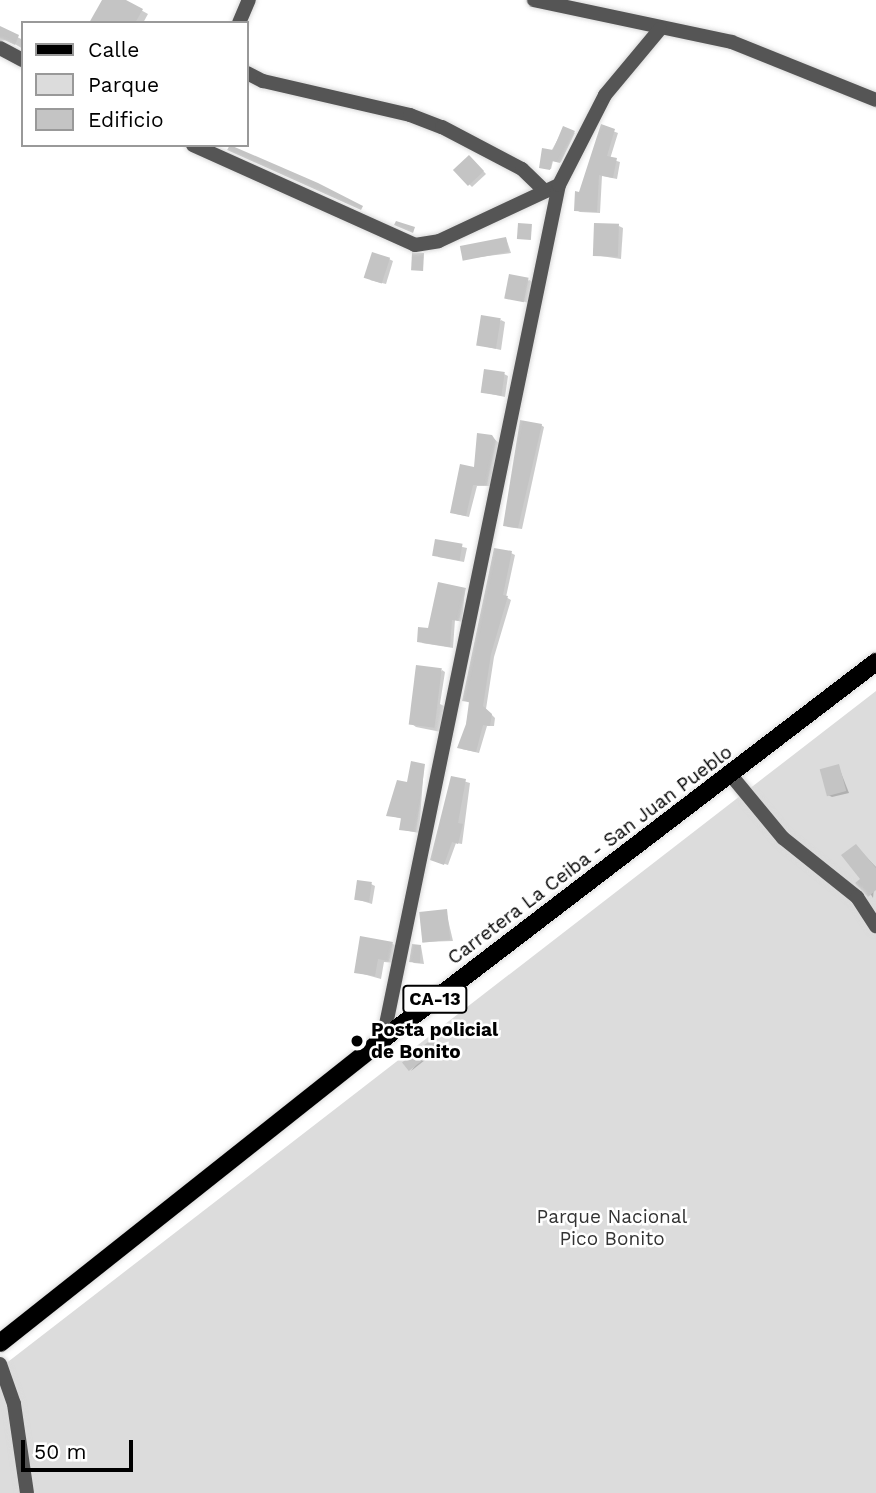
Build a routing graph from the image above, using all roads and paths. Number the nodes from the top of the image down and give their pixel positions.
1 (249, 0) edge
2 (534, 0) edge
3 (240, 21) edge
4 (660, 29) junction
5 (0, 48) edge
6 (21, 59) edge
7 (248, 74) edge
8 (876, 100) edge
9 (197, 147) edge
10 (552, 188) junction
11 (876, 662) edge
12 (730, 774) junction
13 (876, 926) edge
14 (383, 1039) junction
15 (0, 1343) edge
16 (0, 1364) edge
17 (27, 1493) edge

1 - 3 street
2 - 4 street
4 - 8 street
4 - 10 street
5 - 6 street
7 - 10 street
9 - 10 street
10 - 14 street
11 - 12 main road, Carretera La Ceiba - San Juan Pueblo / CA-13
12 - 13 street
12 - 14 main road, Carretera La Ceiba - San Juan Pueblo / CA-13
14 - 15 main road, Carretera La Ceiba - San Juan Pueblo / CA-13
16 - 17 street

